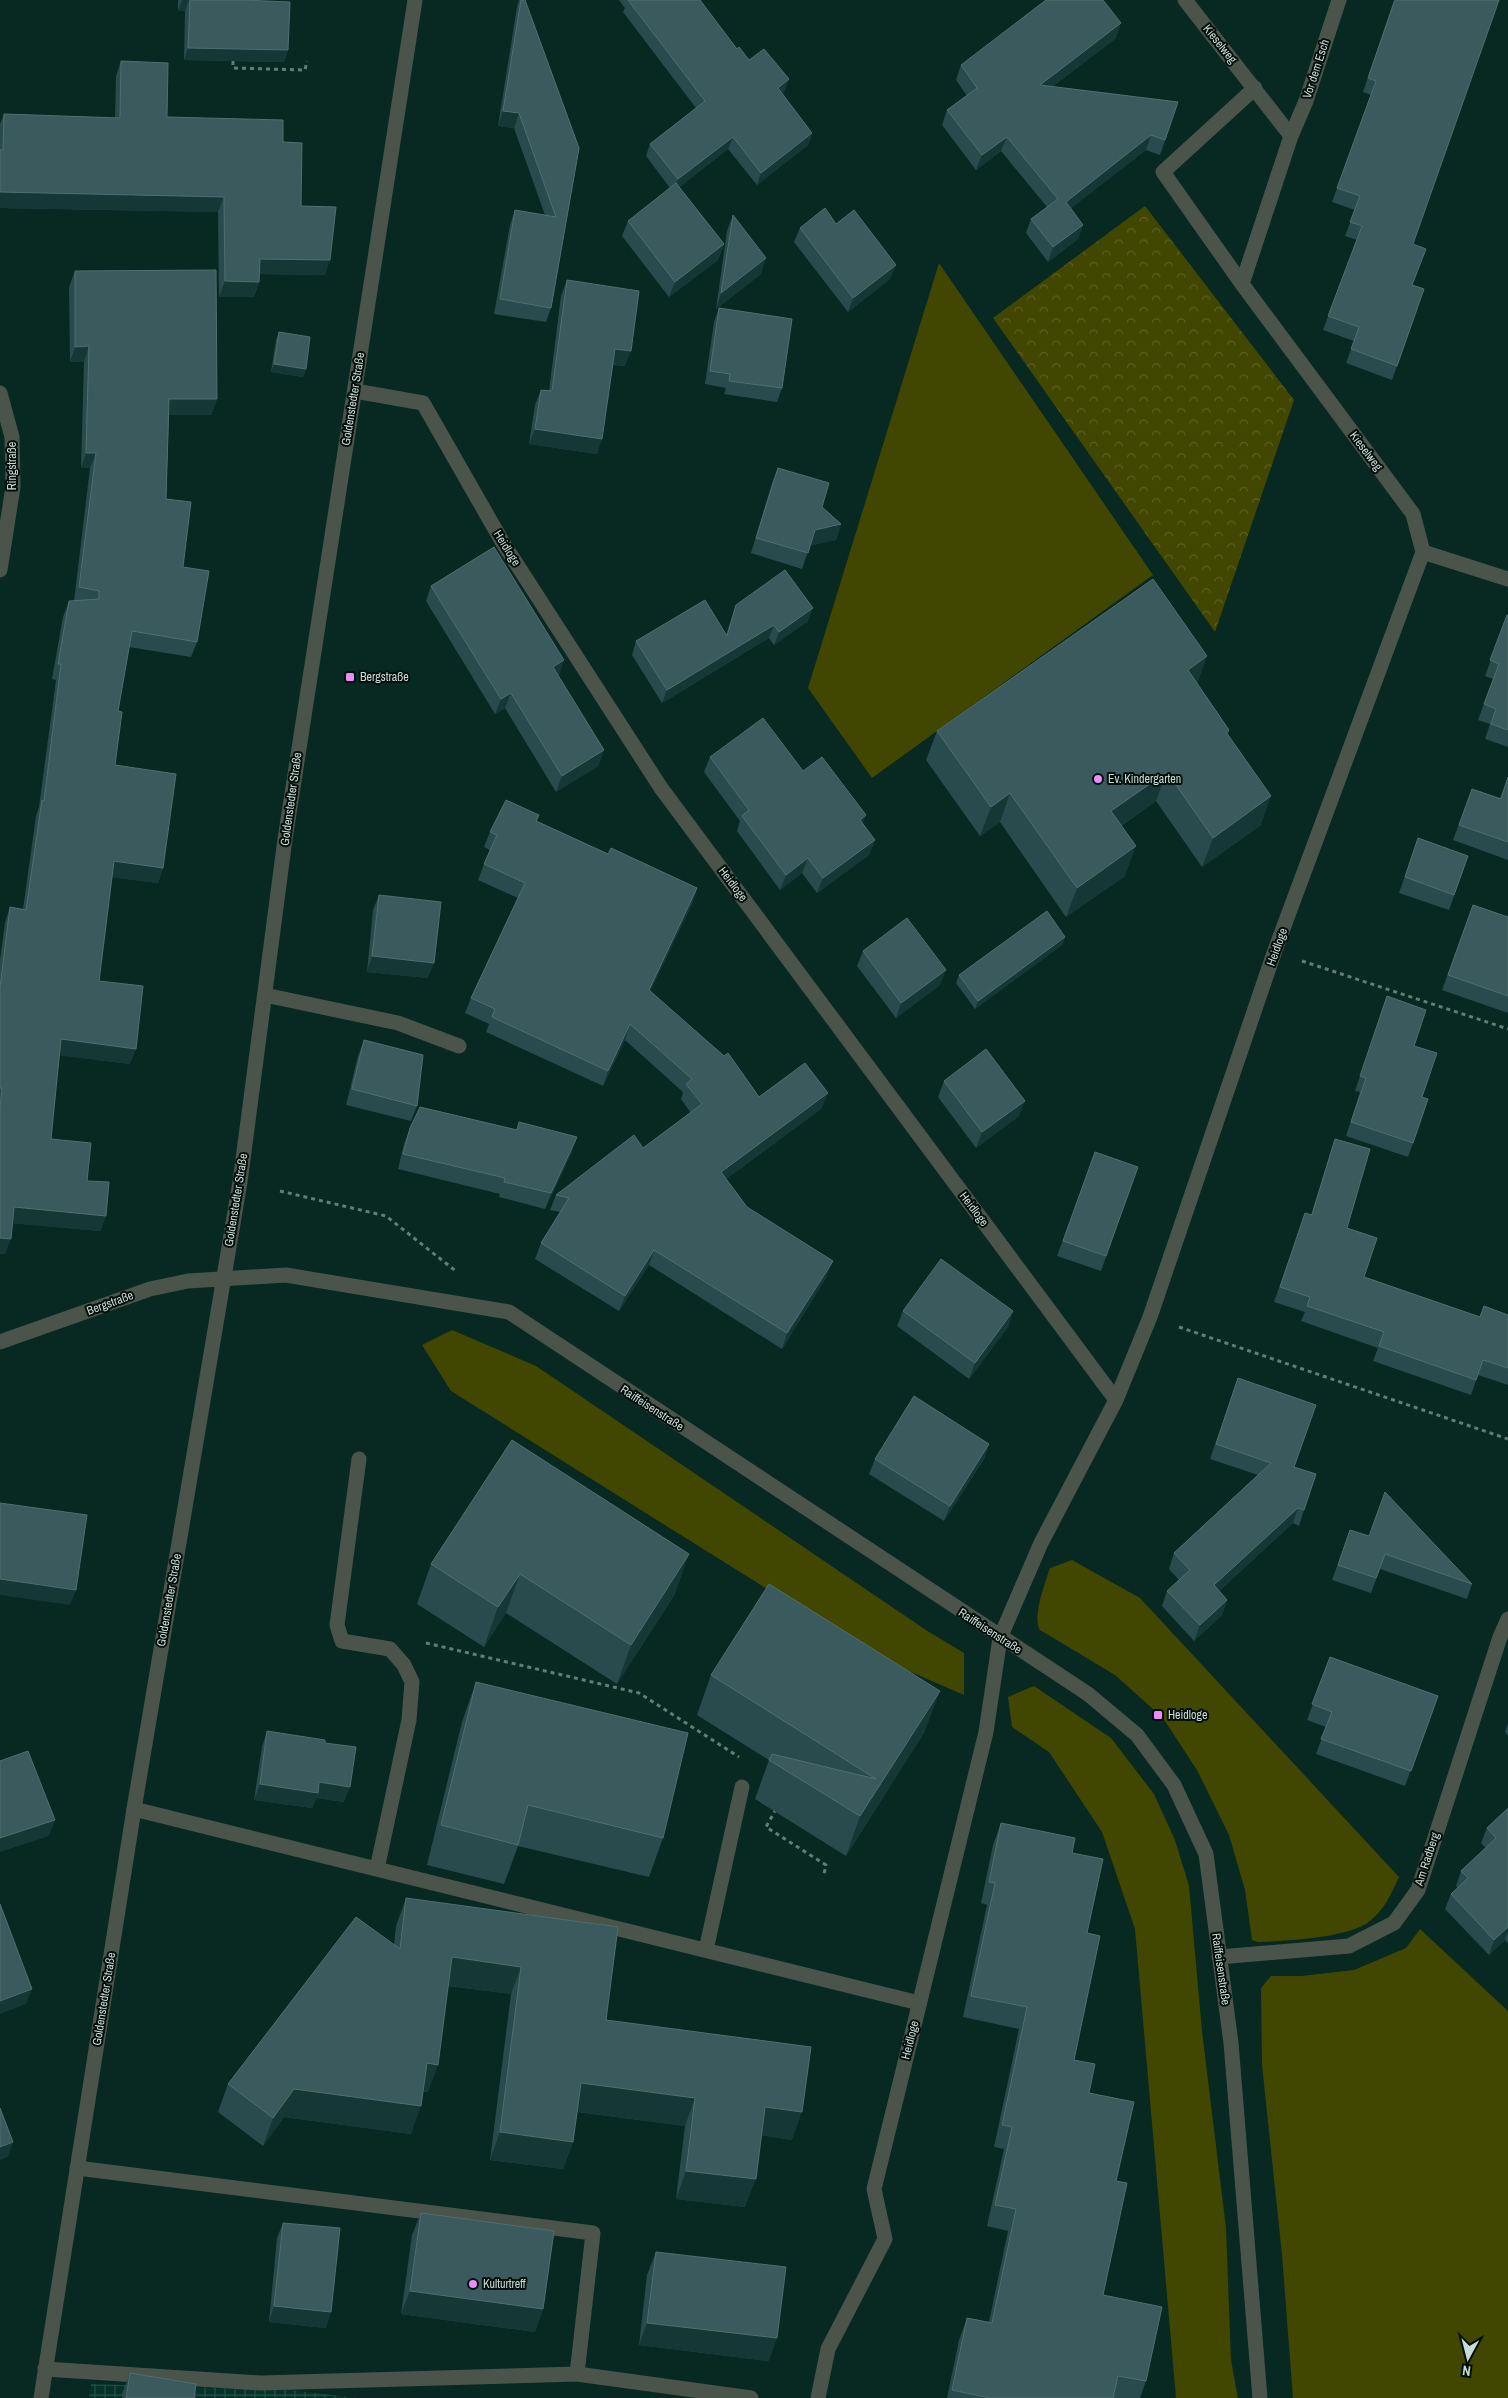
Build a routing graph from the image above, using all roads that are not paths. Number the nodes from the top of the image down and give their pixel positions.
1 (415, 0) edge
2 (1185, 0) edge
3 (1338, 0) edge
4 (1255, 88) junction
5 (1291, 136) junction
6 (1242, 284) junction
7 (355, 391) junction
8 (0, 394) edge
9 (1422, 552) junction
10 (0, 570) edge
11 (1508, 579) edge
12 (265, 995) junction
13 (459, 1046) dead end
14 (224, 1279) junction
15 (0, 1342) edge
16 (1116, 1400) junction
17 (359, 1459) dead end
18 (1508, 1619) edge
19 (1000, 1638) junction
20 (742, 1787) dead end
21 (134, 1809) junction
22 (377, 1869) junction
23 (706, 1950) junction
24 (1219, 1956) junction
25 (919, 2003) junction
26 (77, 2168) junction
27 (46, 2369) junction
28 (577, 2374) junction
29 (41, 2398) edge
30 (751, 2398) edge
31 (818, 2398) edge
32 (1260, 2398) edge

1 - 7 street, Goldenstedter Straße
2 - 4 street, Kieselweg
3 - 5 street, Vor dem Esch
4 - 5 street, Kieselweg
4 - 6 street, Kieselweg
5 - 6 street
6 - 9 street, Kieselweg
7 - 12 street, Goldenstedter Straße
7 - 16 street, Heidloge
8 - 10 street, Ringstraße
9 - 11 street
9 - 16 street, Heidloge
12 - 13 street
12 - 14 street, Goldenstedter Straße
14 - 15 street, Bergstraße
14 - 19 street, Raiffeisenstraße
14 - 21 street, Goldenstedter Straße
16 - 19 street, Heidloge
17 - 22 street
18 - 24 street, Am Radberg
19 - 24 street, Raiffeisenstraße
19 - 25 street, Heidloge
20 - 23 street
21 - 22 street
21 - 26 street, Goldenstedter Straße
22 - 23 street
23 - 25 street
24 - 32 street, Raiffeisenstraße
25 - 31 street, Heidloge
26 - 27 street, Goldenstedter Straße
26 - 28 street
27 - 28 street
27 - 29 street, Goldenstedter Straße
28 - 30 street

